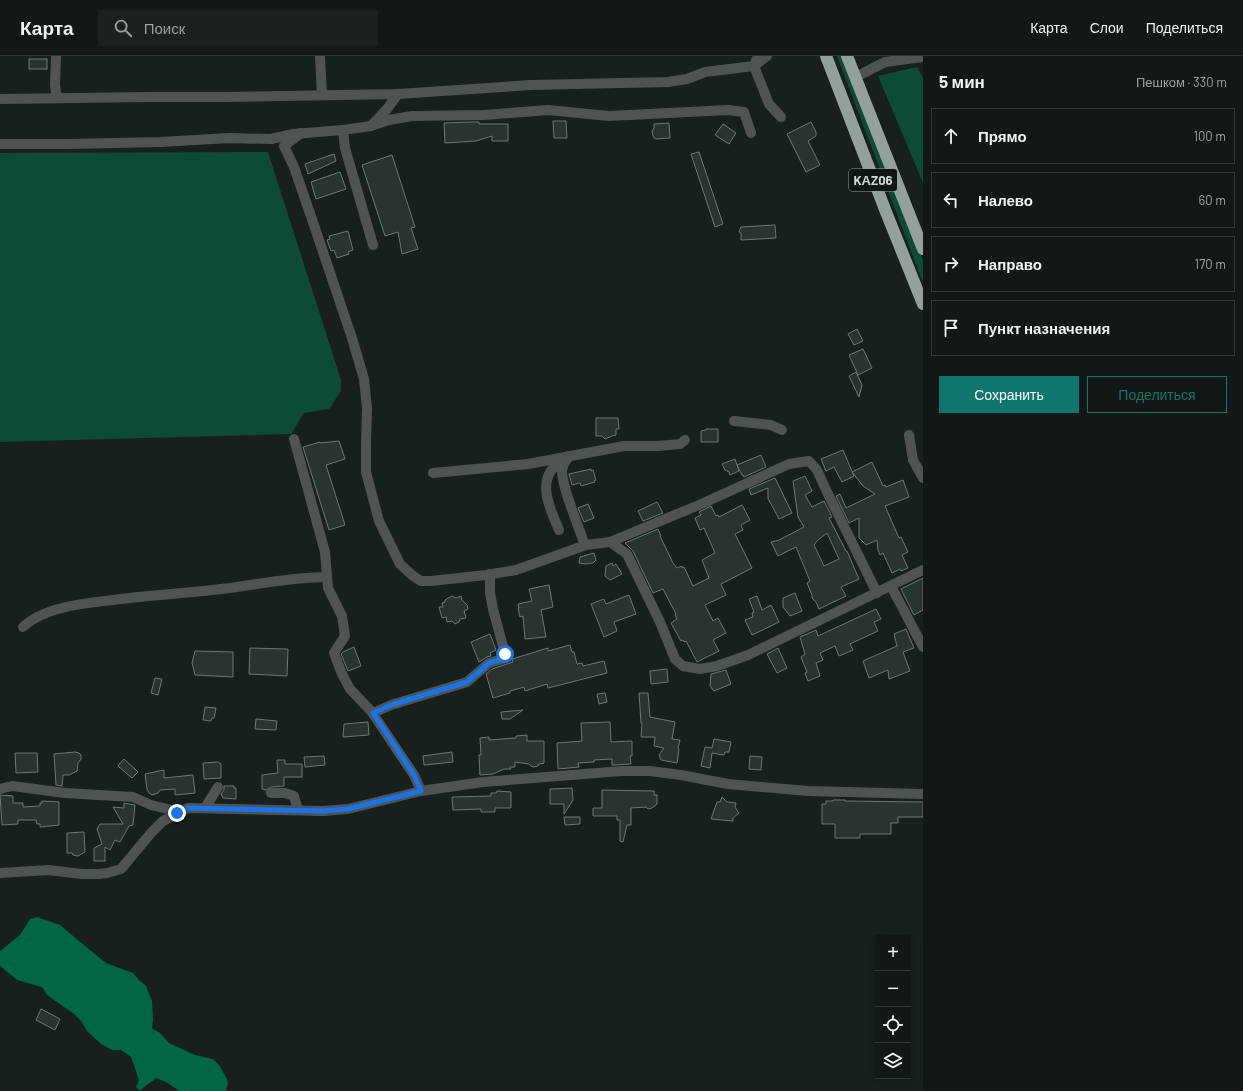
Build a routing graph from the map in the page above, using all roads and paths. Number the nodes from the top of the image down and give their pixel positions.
1 (56, 56) edge
2 (320, 56) edge
3 (757, 56) edge
4 (768, 56) edge
5 (826, 56) edge
6 (848, 56) edge
7 (923, 57) edge
8 (754, 66) junction
9 (856, 77) junction
10 (398, 94) junction
11 (322, 95) junction
12 (57, 98) junction
13 (0, 99) edge
14 (782, 117) dead end
15 (371, 126) junction
16 (342, 130) junction
17 (301, 133) junction
18 (751, 133) dead end
19 (0, 144) edge
20 (373, 245) dead end
21 (923, 250) edge
22 (923, 304) edge
23 (734, 421) dead end
24 (782, 430) dead end
25 (909, 435) dead end
26 (294, 439) dead end
27 (685, 440) dead end
28 (569, 456) junction
29 (433, 473) dead end
30 (923, 478) edge
31 (559, 530) dead end
32 (583, 540) dead end
33 (610, 542) junction
34 (923, 570) edge
35 (490, 574) junction
36 (327, 577) junction
37 (892, 586) junction
38 (877, 593) junction
39 (23, 627) dead end
40 (923, 647) edge
41 (373, 713) junction
42 (218, 787) dead end
43 (0, 788) edge
44 (421, 791) junction
45 (270, 793) dead end
46 (923, 794) edge
47 (205, 808) junction
48 (298, 810) junction
49 (177, 813) junction
50 (0, 873) edge

1 - 12 street
2 - 11 street
3 - 8 street
4 - 8 street
5 - 22 highway, KАZ06
6 - 9 highway, KАZ06
7 - 9 street
8 - 10 street
8 - 14 street
9 - 21 highway, KАZ06
10 - 11 street
10 - 15 street
11 - 12 street
12 - 13 street
15 - 16 street
15 - 18 street
16 - 17 street
16 - 20 street
17 - 19 street
17 - 35 street
23 - 24 street
25 - 30 street
26 - 36 street
27 - 28 street
28 - 29 street
28 - 31 street
28 - 32 street
33 - 35 street
33 - 38 street
33 - 38 street
34 - 37 street
35 - 41 street
36 - 39 street
36 - 41 street
37 - 38 street
37 - 40 street
41 - 44 street
42 - 47 street
43 - 49 street
44 - 46 street
44 - 48 street
45 - 48 street
47 - 48 street
47 - 49 street
49 - 50 street

